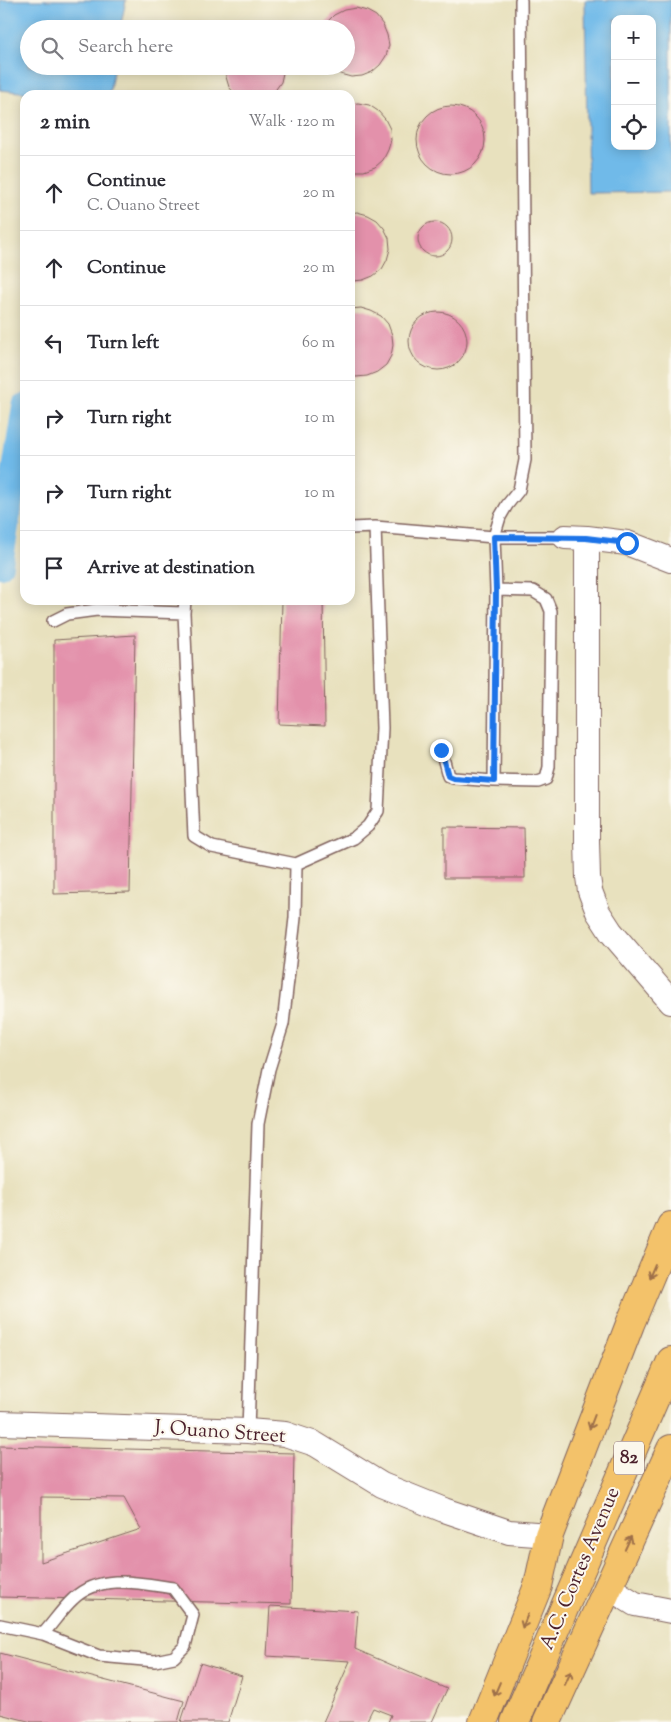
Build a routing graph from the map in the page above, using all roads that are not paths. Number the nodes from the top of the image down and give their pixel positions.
1 (521, 0) edge
2 (375, 527) junction
3 (355, 528) edge
4 (494, 537) junction
5 (576, 537) junction
6 (671, 560) edge
7 (496, 590) junction
8 (185, 605) edge
9 (184, 613) junction
10 (53, 621) dead end
11 (441, 750) dead end
12 (494, 781) junction
13 (296, 864) junction
14 (671, 1002) edge
15 (671, 1226) edge
16 (671, 1362) edge
17 (0, 1423) edge
18 (248, 1431) junction
19 (671, 1449) edge
20 (549, 1535) junction
21 (608, 1588) junction
22 (671, 1611) edge
23 (0, 1625) edge
24 (43, 1634) junction
25 (482, 1722) edge
26 (516, 1722) edge
27 (547, 1722) edge

1 - 4 lane
2 - 3 lane
2 - 4 lane
2 - 13 lane
4 - 5 lane
4 - 7 lane
5 - 6 street
5 - 14 street
7 - 12 lane
7 - 12 lane
8 - 9 lane
9 - 10 lane
9 - 13 lane
11 - 12 lane
13 - 18 lane
15 -> 20 main road
16 - 26 main road, A.C. Cortes Avenue / 82
17 - 18 street, J. Ouano Street
18 - 20 street, J. Ouano Street
21 -> 19 main road
20 -> 25 main road
21 - 22 street
27 -> 21 main road
23 - 24 lane
24 - 24 lane

